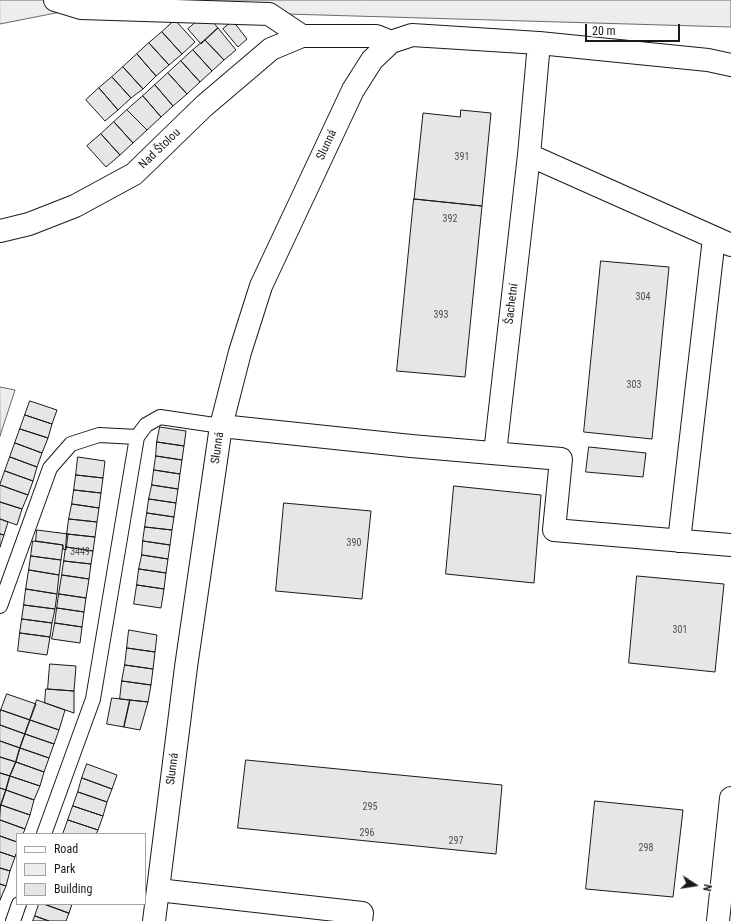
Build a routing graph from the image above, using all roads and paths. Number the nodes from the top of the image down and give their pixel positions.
1 (55, 0) edge
2 (302, 36) junction
3 (391, 42) junction
4 (539, 43) junction
5 (731, 64) edge
6 (529, 155) junction
7 (0, 231) edge
8 (722, 241) edge
9 (221, 426) junction
10 (136, 437) junction
11 (494, 452) junction
12 (678, 541) junction
13 (731, 546) edge
14 (0, 606) edge
15 (731, 798) edge
16 (44, 833) edge
17 (158, 890) junction
18 (19, 905) edge
19 (13, 921) edge
20 (154, 921) edge
21 (361, 921) edge
22 (718, 921) edge

1 - 2 street
2 - 3 street
2 - 7 street, Nad Štolou
3 - 4 street
3 - 9 street, Slunná
4 - 5 street
4 - 6 street, Šachetní
6 - 8 street
6 - 11 street, Šachetní
8 - 12 street
9 - 10 lane
9 - 11 street
9 - 17 street, Slunná
10 - 14 lane
10 - 16 lane
11 - 12 street
12 - 13 street
15 - 22 street
17 - 20 street, Slunná
17 - 21 street
18 - 19 lane

